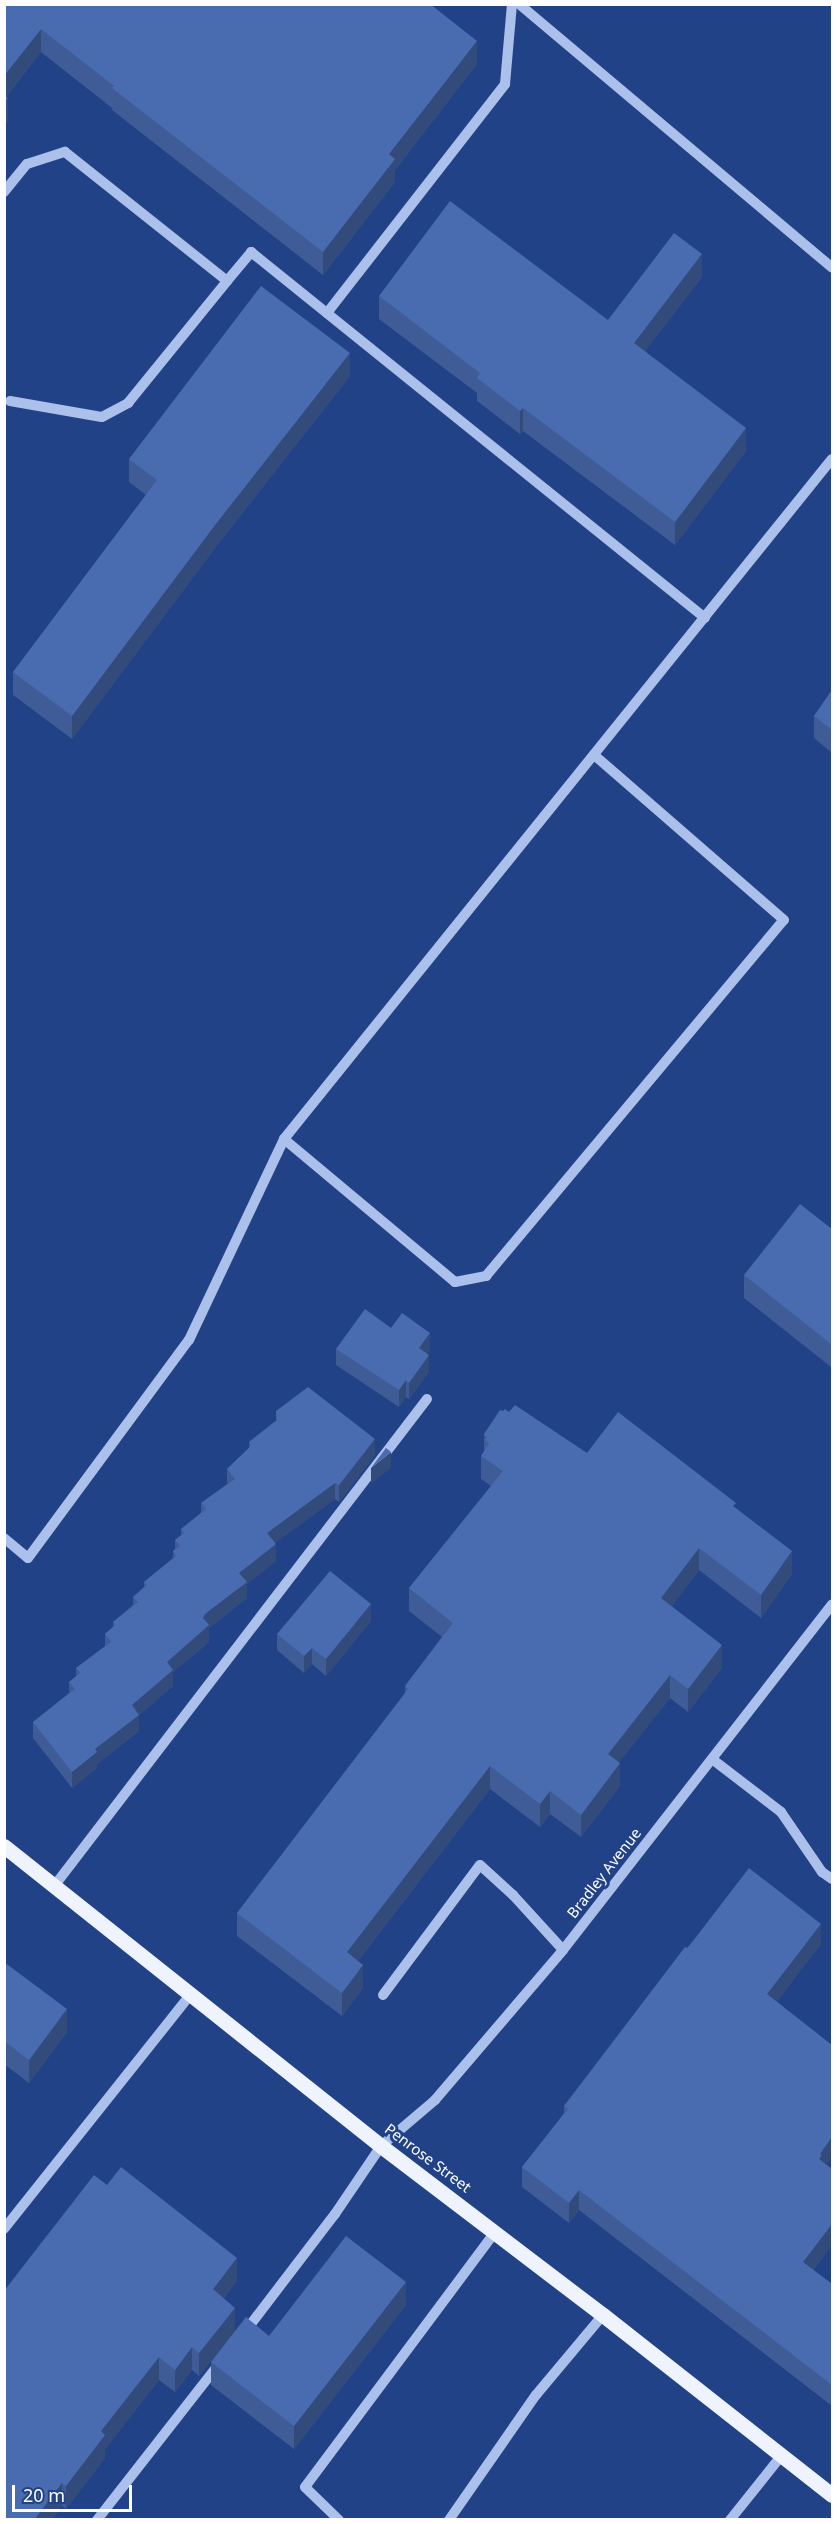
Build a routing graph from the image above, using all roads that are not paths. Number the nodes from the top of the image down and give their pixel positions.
1 (512, 4) edge
2 (519, 4) edge
3 (4, 192) edge
4 (832, 268) edge
5 (227, 281) junction
6 (327, 313) junction
7 (6, 403) edge
8 (832, 459) edge
9 (705, 618) junction
10 (594, 755) junction
11 (284, 1139) junction
12 (427, 1399) dead end
13 (4, 1538) edge
14 (832, 1604) edge
15 (711, 1759) junction
16 (4, 1846) edge
17 (832, 1879) edge
18 (55, 1885) junction
19 (563, 1950) junction
20 (191, 1994) junction
21 (383, 1995) dead end
22 (381, 2146) junction
23 (4, 2229) edge
24 (495, 2232) junction
25 (603, 2315) junction
26 (781, 2456) junction
27 (832, 2495) edge
28 (97, 2520) edge
29 (339, 2520) edge
30 (449, 2520) edge
31 (730, 2520) edge

1 - 6 street
2 - 4 street
3 - 5 street
5 - 6 street
5 - 7 street
6 - 9 street
8 - 9 street
9 - 10 street
10 - 11 street
10 - 11 street
11 - 13 street
12 - 18 street
14 - 15 street, Bradley Avenue
15 - 17 street
15 - 19 street, Bradley Avenue
16 - 18 main road, Penrose Street
18 - 20 main road, Penrose Street
19 - 21 street
19 - 22 street, Bradley Avenue
20 - 22 main road, Penrose Street
20 - 23 street
22 - 24 main road, Penrose Street
22 - 28 street, Bradley Avenue
24 - 25 main road, Penrose Street
24 - 29 street
25 - 26 main road, Penrose Street
25 - 30 street
26 - 27 main road, Penrose Street
26 - 31 street

